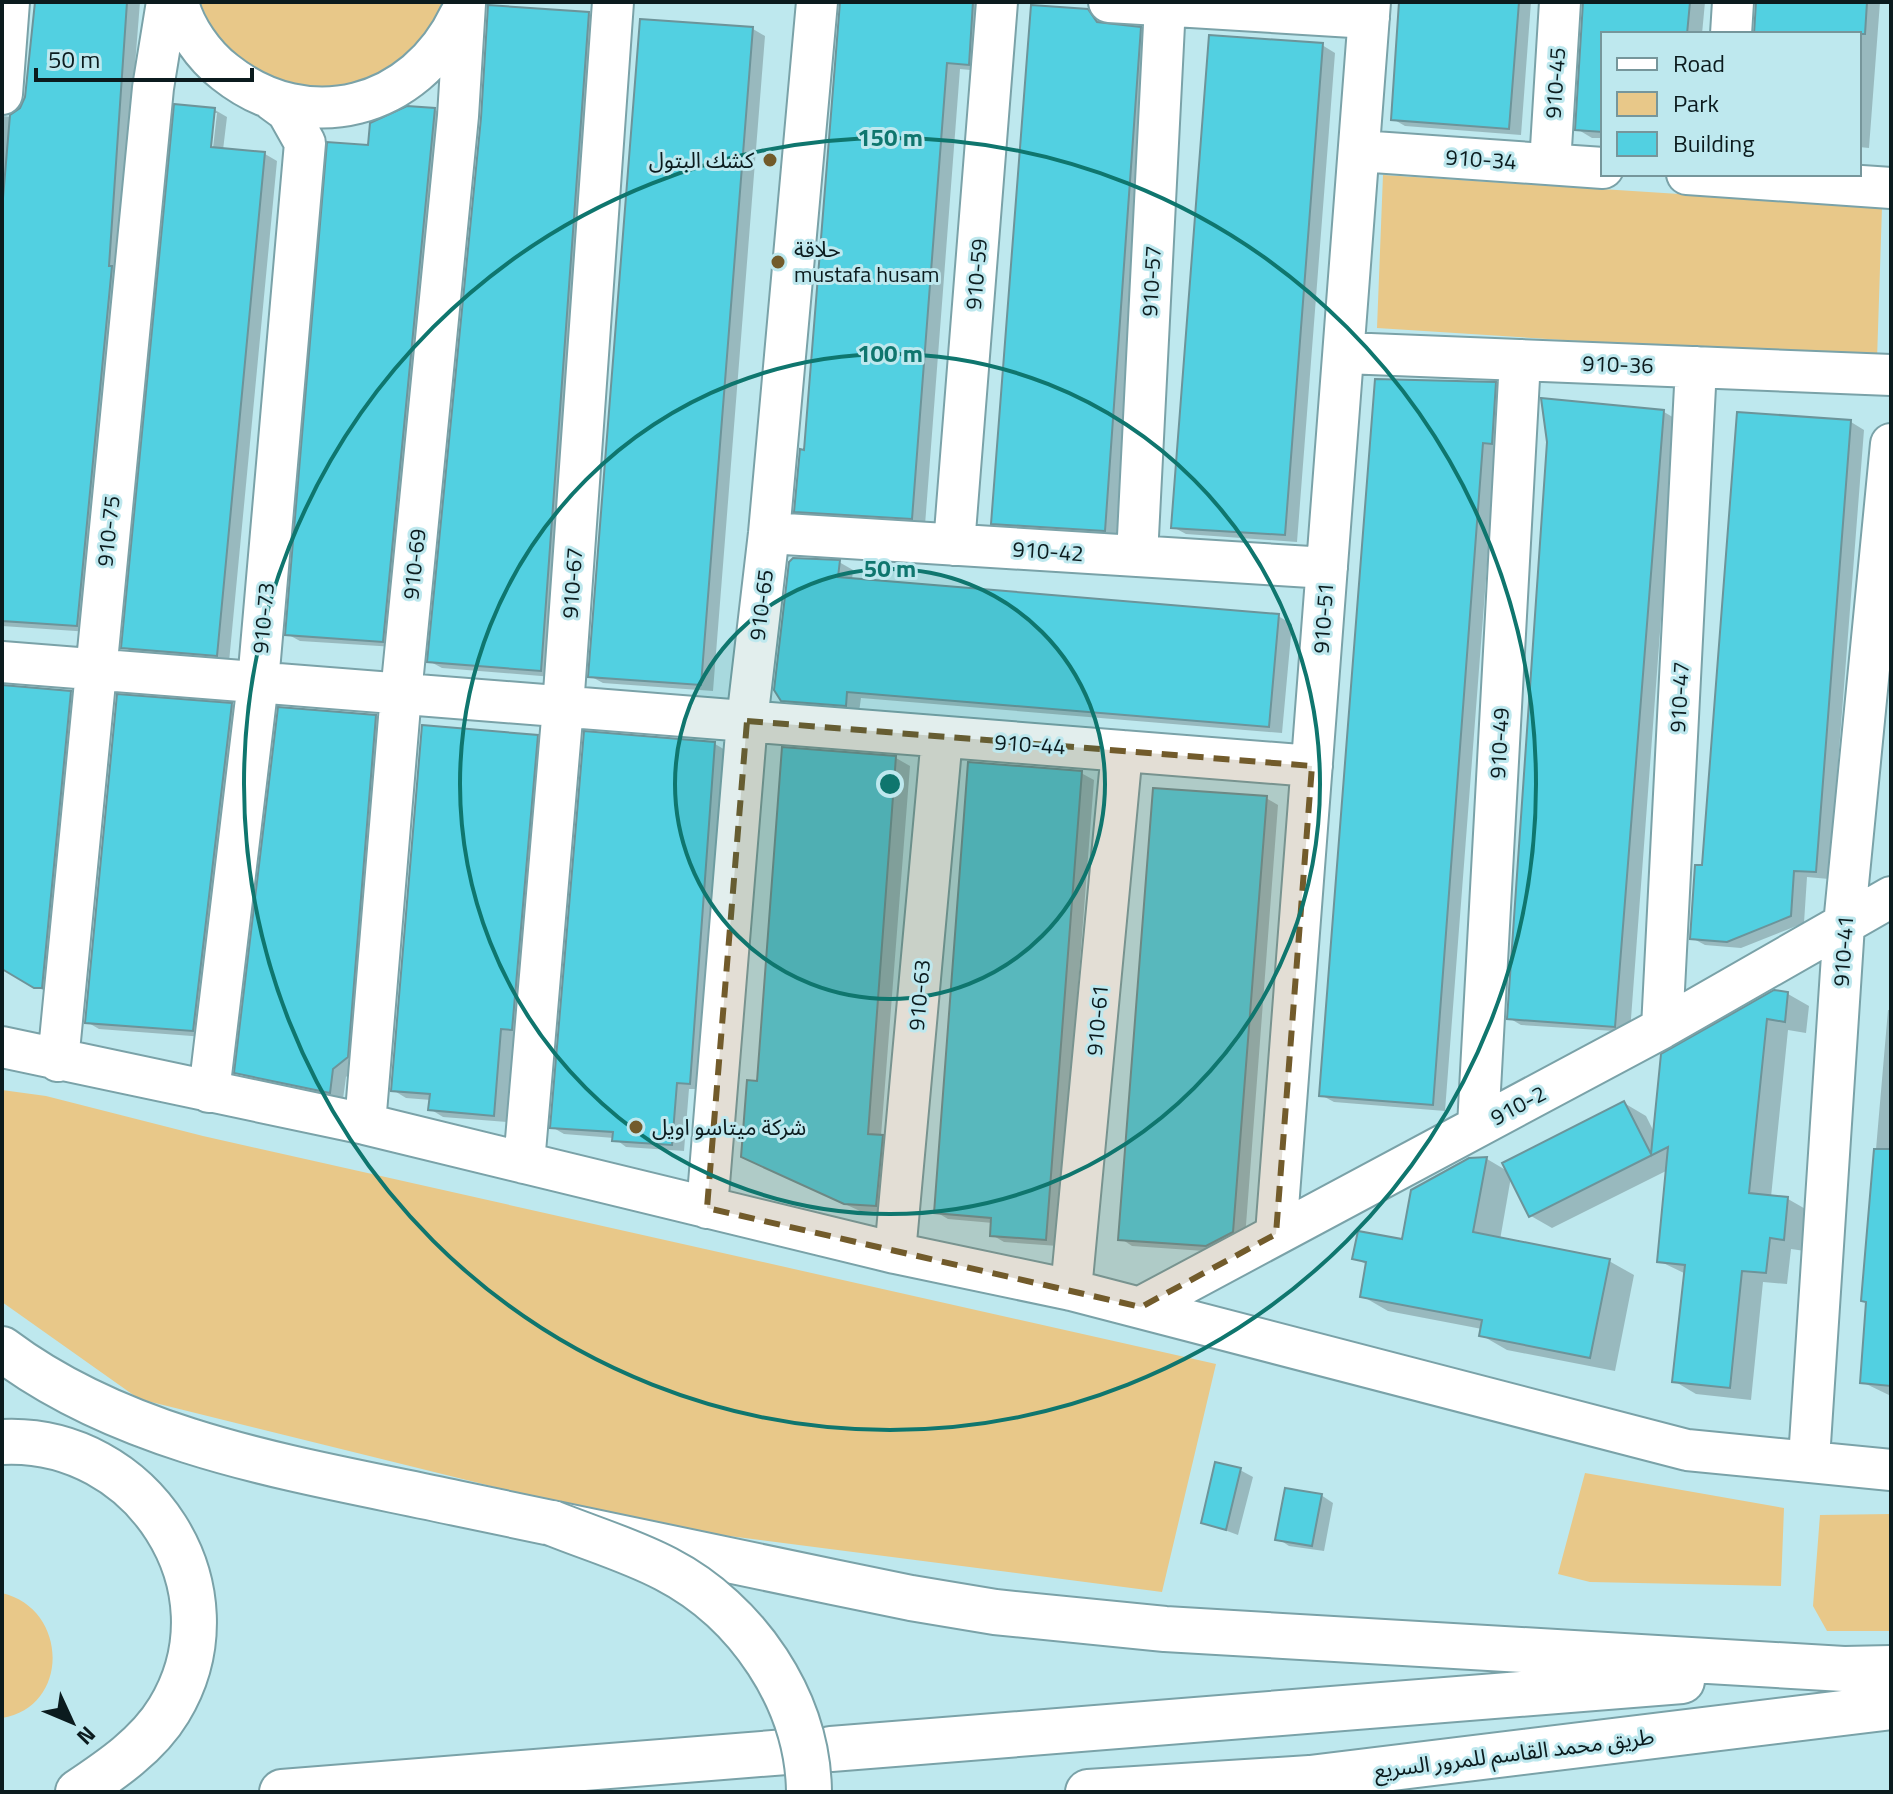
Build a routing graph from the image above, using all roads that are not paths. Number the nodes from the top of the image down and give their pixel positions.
1 (9, 2) edge
2 (167, 2) edge
3 (178, 2) edge
4 (613, 2) edge
5 (817, 2) edge
6 (997, 2) edge
7 (1109, 2) edge
8 (1560, 2) edge
9 (1733, 2) edge
10 (465, 3) edge
11 (1165, 5) junction
12 (1370, 10) edge
13 (1731, 32) edge
14 (216, 65) junction
15 (154, 81) junction
16 (404, 84) junction
17 (2, 94) edge
18 (272, 100) junction
19 (344, 106) junction
20 (458, 116) junction
21 (305, 143) junction
22 (1359, 151) junction
23 (1550, 164) junction
24 (1601, 168) edge
25 (1723, 176) edge
26 (1891, 188) edge
27 (1345, 353) junction
28 (1520, 360) junction
29 (1696, 367) junction
30 (1891, 375) edge
31 (1891, 444) edge
32 (769, 533) junction
33 (954, 545) junction
34 (1137, 556) junction
35 (1327, 568) junction
36 (2, 662) edge
37 (94, 669) junction
38 (258, 682) junction
39 (401, 694) junction
40 (563, 707) junction
41 (747, 721) junction
42 (942, 737) junction
43 (1122, 751) junction
44 (1312, 766) junction
45 (1891, 897) edge
46 (1844, 925) junction
47 (1662, 1028) junction
48 (2, 1047) edge
49 (58, 1061) junction
50 (209, 1092) junction
51 (365, 1124) junction
52 (1478, 1126) junction
53 (524, 1163) junction
54 (707, 1208) junction
55 (1276, 1234) junction
56 (895, 1253) junction
57 (1071, 1290) junction
58 (1141, 1307) junction
59 (2, 1349) edge
60 (2, 1442) edge
61 (1809, 1459) junction
62 (1891, 1470) edge
63 (552, 1523) junction
64 (1891, 1668) edge
65 (1844, 1669) junction
66 (1891, 1707) edge
67 (831, 1749) dead end
68 (786, 1752) dead end
69 (78, 1792) edge
70 (282, 1792) edge
71 (809, 1792) edge
72 (1088, 1792) edge

1 - 17 street
2 - 15 street, 910-75
3 - 14 street
4 - 40 street, 910-67
5 - 32 street, 910-65
6 - 33 street, 910-59
7 - 11 street
8 - 23 street, 910-45
9 - 13 street
10 - 16 street
10 - 20 street, 910-69
11 - 12 street
11 - 34 street, 910-57
12 - 22 street, 910-51
14 - 15 street
14 - 18 street
15 - 37 street, 910-75
16 - 19 street
16 - 20 street
18 - 19 street
18 - 21 street
19 - 21 street
20 - 39 street, 910-69
21 - 38 street, 910-73
22 - 23 street, 910-34
22 - 27 street, 910-51
23 - 24 street, 910-34
25 - 26 street
27 - 28 street, 910-36
27 - 35 street, 910-51
28 - 29 street, 910-36
28 - 52 street, 910-49
29 - 30 street, 910-36
29 - 47 street, 910-47
31 - 46 street, 910-41
32 - 33 street, 910-42
32 - 41 street, 910-65
33 - 34 street, 910-42
34 - 35 street, 910-42
35 - 44 street, 910-51
36 - 37 street, 910-44
37 - 38 street, 910-44
37 - 49 street, 910-75
38 - 39 street, 910-44
38 - 50 street, 910-73
39 - 40 street, 910-44
39 - 51 street, 910-69
40 - 41 street, 910-44
40 - 53 street, 910-67
41 - 42 street, 910-44
41 - 54 street, 910-65
42 - 43 street, 910-44
42 - 56 street, 910-63
43 - 44 street, 910-44
43 - 57 street, 910-61
44 - 55 street, 910-51
45 - 46 street, 910-2
46 - 47 street, 910-2
46 - 61 street, 910-41
47 - 52 street, 910-2
48 - 49 street
49 - 50 street
50 - 51 street
51 - 53 street
52 - 55 street, 910-2
53 - 54 street
54 - 56 street
55 - 58 street, 910-2
56 - 57 street
57 - 58 street
58 - 61 street
59 - 63 highway
60 - 69 highway
61 - 62 street
63 - 65 highway, bridge
63 - 71 highway, bridge
64 - 65 highway
65 - 67 highway
66 - 72 highway, طريق محمد القاسم للمرور السريع
68 - 70 highway

